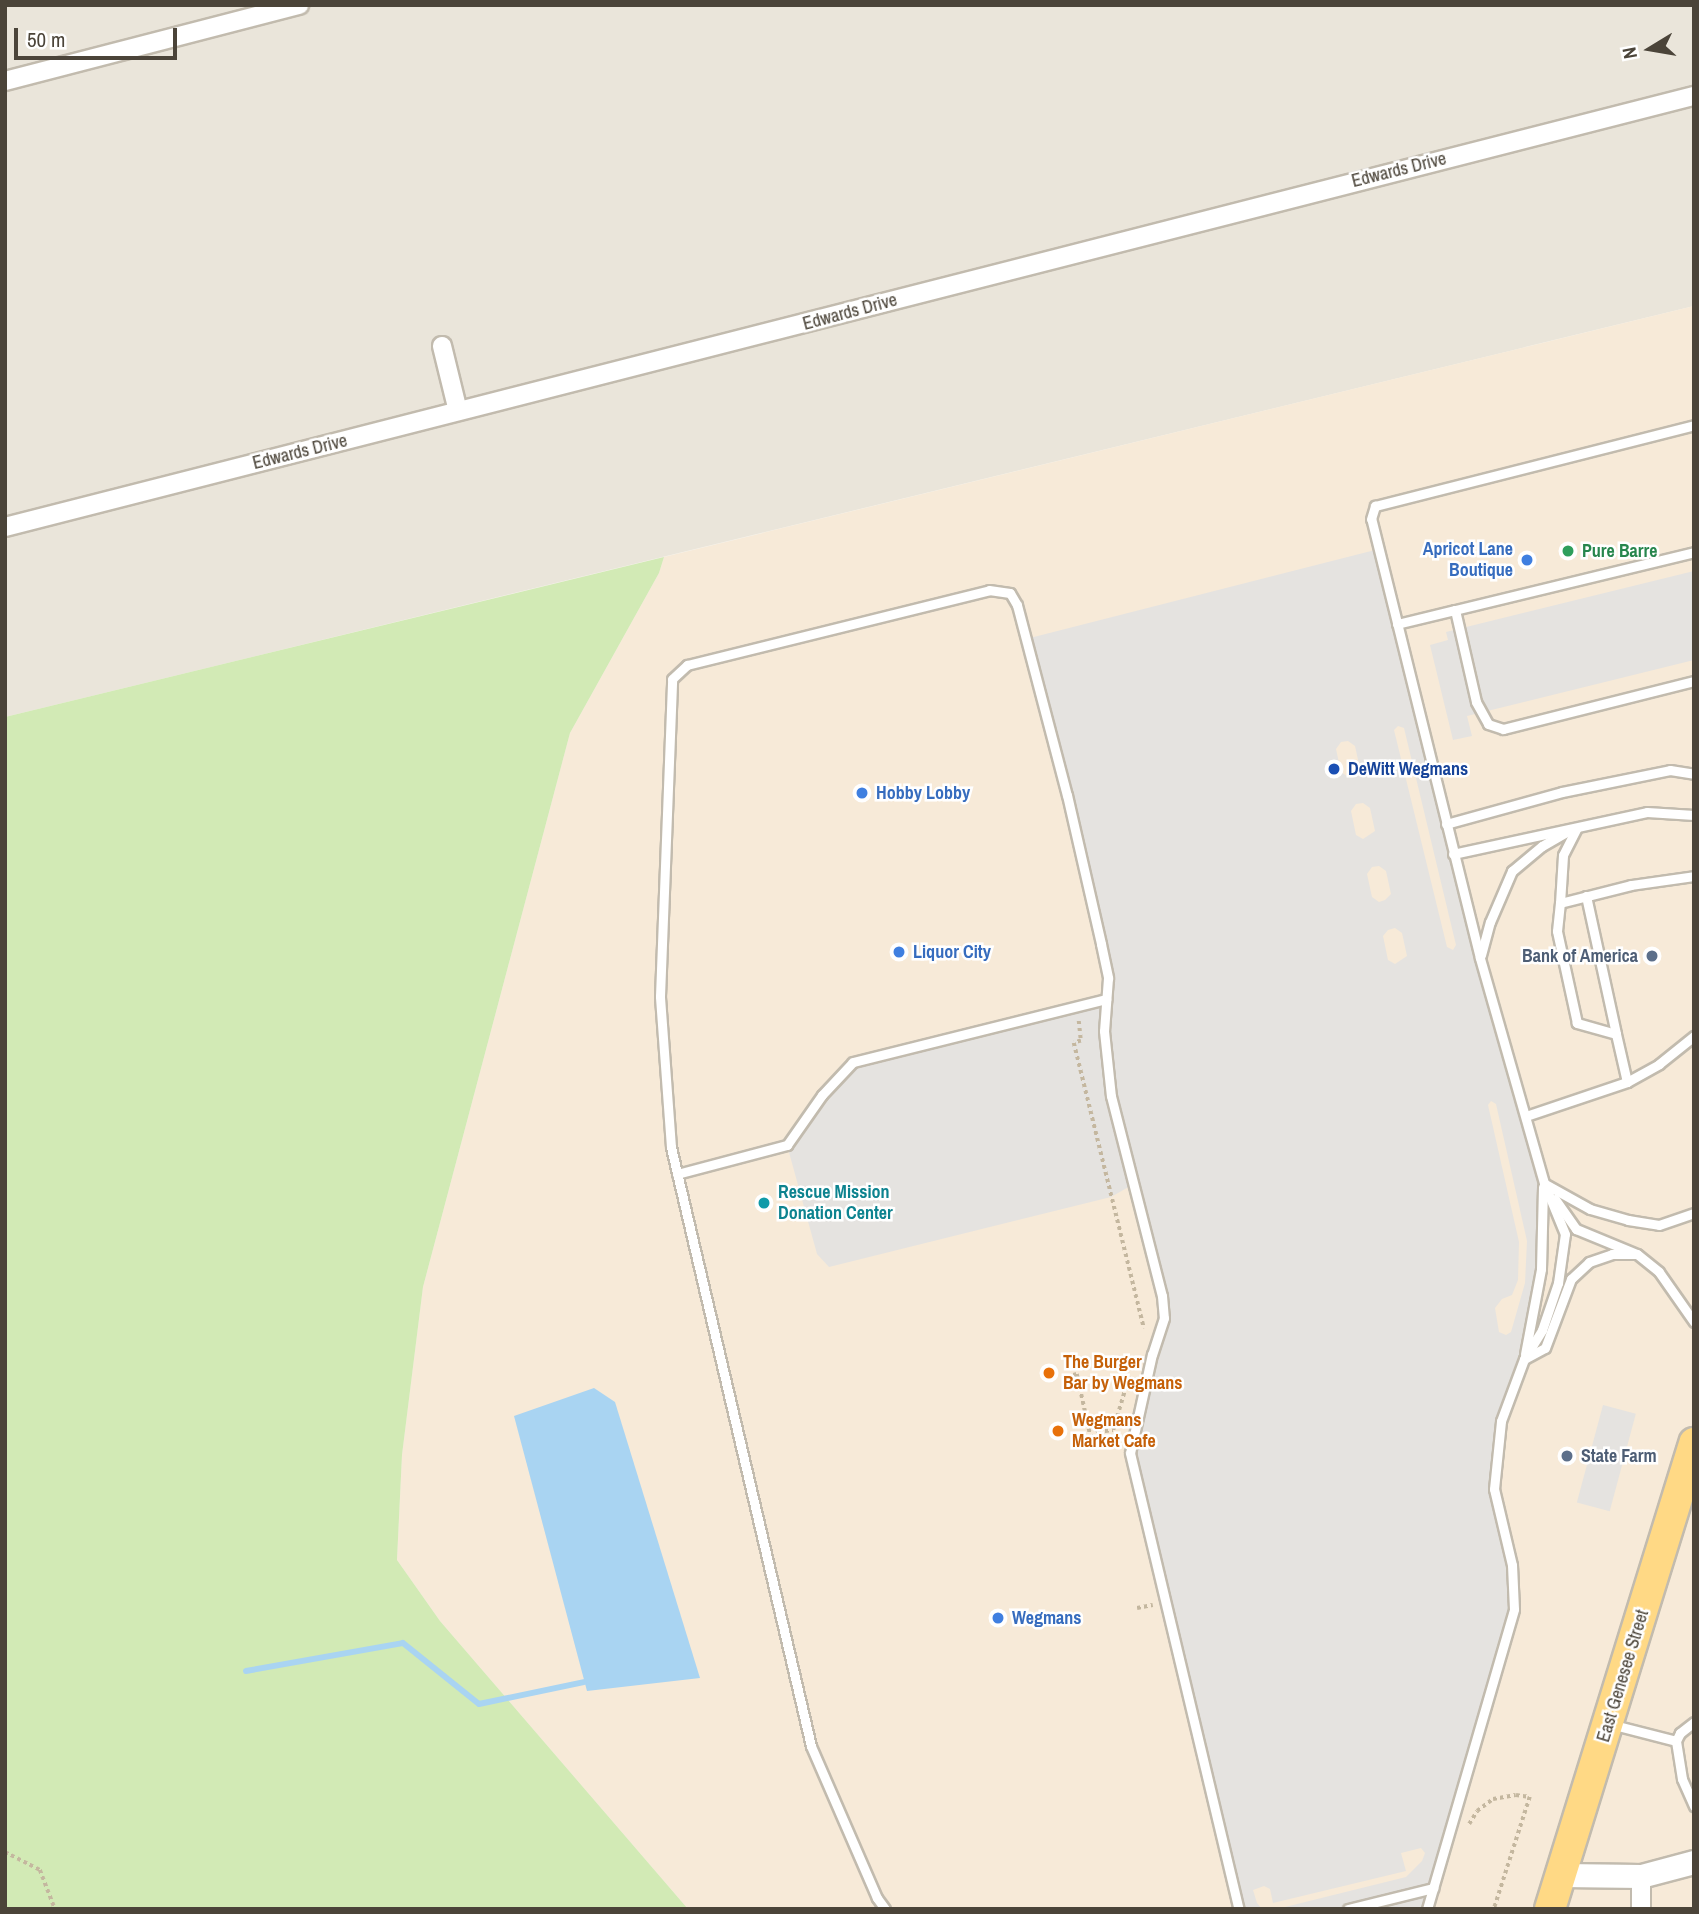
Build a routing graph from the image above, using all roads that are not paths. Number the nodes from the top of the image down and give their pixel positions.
1 (299, 5) edge
2 (5, 81) edge
3 (1694, 96) edge
4 (442, 345) dead end
5 (458, 411) junction
6 (1694, 425) edge
7 (5, 527) edge
8 (1694, 552) edge
9 (1455, 610) junction
10 (1397, 624) junction
11 (1694, 681) edge
12 (1694, 774) edge
13 (1694, 815) edge
14 (1446, 824) junction
15 (1578, 826) junction
16 (1453, 854) junction
17 (1694, 876) edge
18 (1586, 897) junction
19 (1560, 903) junction
20 (1480, 957) junction
21 (1106, 999) junction
22 (1616, 1034) junction
23 (1694, 1036) edge
24 (1627, 1082) junction
25 (1526, 1116) junction
26 (677, 1174) junction
27 (1544, 1183) junction
28 (1694, 1213) edge
29 (1637, 1254) junction
30 (1694, 1322) edge
31 (1524, 1359) junction
32 (1694, 1443) edge
33 (1686, 1498) edge
34 (1694, 1722) edge
35 (1609, 1724) junction
36 (1676, 1741) junction
37 (1694, 1806) edge
38 (1694, 1862) edge
39 (1562, 1875) junction
40 (1641, 1876) junction
41 (1433, 1888) junction
42 (885, 1909) edge
43 (1239, 1909) edge
44 (1348, 1909) edge
45 (1427, 1909) edge
46 (1550, 1909) edge
47 (1641, 1909) edge

1 - 2 street
3 - 5 street, Edwards Drive
4 - 5 street
5 - 7 street, Edwards Drive
6 - 10 lane
8 - 9 lane
9 - 10 lane
9 - 11 lane
10 - 14 lane
12 - 14 lane
13 - 15 lane
14 - 16 lane
15 - 16 lane
15 - 19 lane
15 - 20 lane
16 - 20 lane
17 - 18 lane
18 - 19 lane
18 - 22 lane
19 - 22 lane
20 - 25 lane
21 - 26 lane
21 - 26 lane
21 - 43 lane
22 - 24 lane
23 - 24 lane
24 - 25 lane
25 - 27 lane
26 - 42 lane
27 - 28 lane
27 - 29 lane
27 - 31 lane
27 - 31 lane
29 - 30 lane
29 - 31 lane
31 - 41 lane
32 - 33 highway, East Genesee Street
33 - 35 highway, East Genesee Street
34 - 36 lane
35 - 36 lane
35 - 39 highway, East Genesee Street
36 - 37 lane
38 - 40 street
39 - 40 street
39 - 46 highway, East Genesee Street
40 - 47 street
41 - 44 lane
41 - 45 lane

